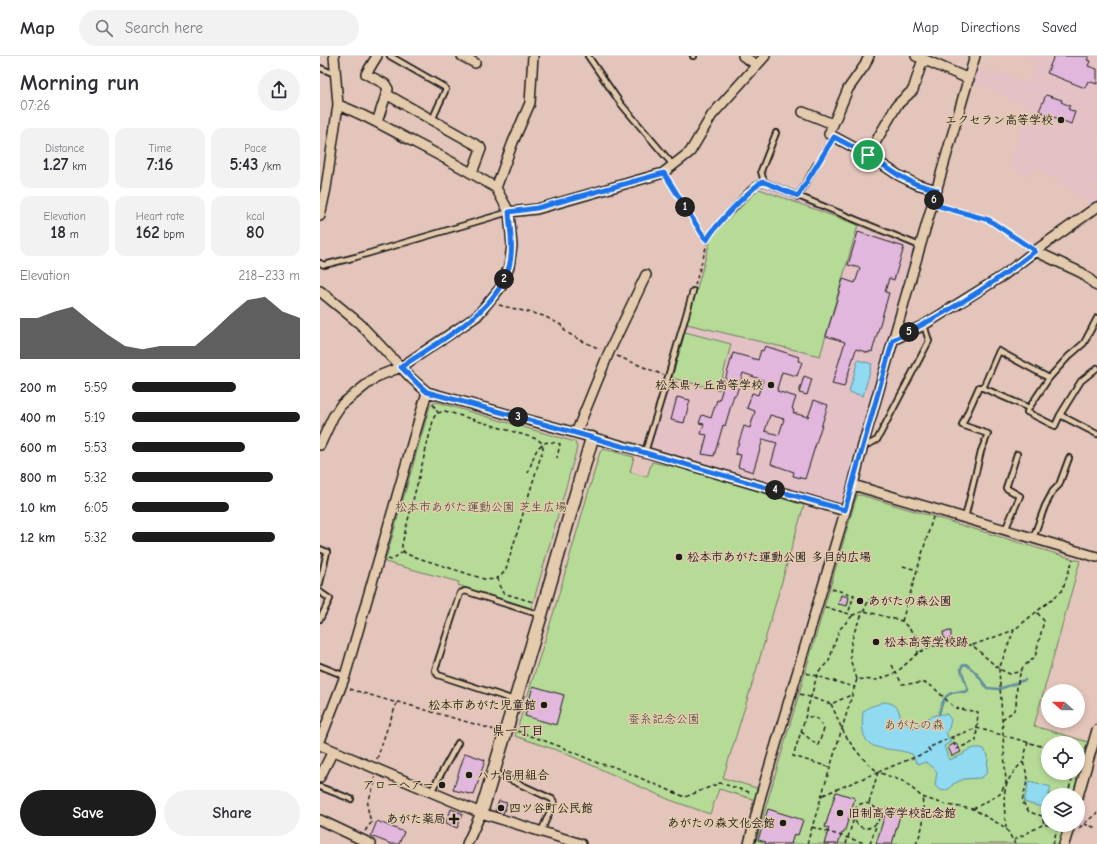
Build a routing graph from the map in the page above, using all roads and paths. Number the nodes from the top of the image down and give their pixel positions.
1 (334, 56) edge
2 (377, 56) edge
3 (390, 56) edge
4 (462, 56) edge
5 (533, 56) edge
6 (588, 56) edge
7 (743, 56) edge
8 (765, 56) edge
9 (869, 56) edge
10 (975, 56) edge
11 (919, 58) edge
12 (475, 63) dead end
13 (757, 66) junction
14 (320, 68) edge
15 (336, 75) junction
16 (969, 79) junction
17 (386, 94) junction
18 (338, 105) junction
19 (803, 112) dead end
20 (432, 120) junction
21 (377, 122) junction
22 (833, 124) junction
23 (776, 133) dead end
24 (834, 137) junction
25 (868, 155) junction
26 (673, 165) junction
27 (816, 165) joint
28 (472, 173) junction
29 (664, 173) junction
30 (764, 182) junction
31 (323, 187) edge
32 (496, 188) junction
33 (937, 190) junction
34 (798, 196) junction
35 (932, 204) junction
36 (1097, 207) edge
37 (732, 210) joint
38 (509, 212) junction
39 (320, 216) edge
40 (707, 240) junction
41 (920, 246) junction
42 (1035, 251) junction
43 (320, 263) edge
44 (646, 274) dead end
45 (1097, 286) edge
46 (693, 290) joint
47 (320, 291) edge
48 (489, 303) junction
49 (1097, 318) edge
50 (924, 325) junction
51 (893, 340) junction
52 (609, 352) junction
53 (401, 367) junction
54 (1097, 368) edge
55 (668, 377) junction
56 (1049, 378) junction
57 (984, 388) junction
58 (427, 392) junction
59 (432, 402) dead end
60 (1029, 408) junction
61 (438, 413) junction
62 (1060, 415) junction
63 (576, 433) junction
64 (1097, 434) edge
65 (592, 438) junction
66 (542, 443) junction
67 (320, 445) edge
68 (863, 445) junction
69 (645, 452) junction
70 (1017, 454) dead end
71 (556, 458) dead end
72 (1069, 458) dead end
73 (528, 473) dead end
74 (854, 485) junction
75 (845, 510) junction
76 (934, 515) dead end
77 (965, 518) junction
78 (1005, 530) junction
79 (1033, 538) junction
80 (320, 549) edge
81 (404, 551) junction
82 (1074, 557) dead end
83 (1097, 557) edge
84 (391, 560) dead end
85 (903, 566) dead end
86 (917, 570) junction
87 (498, 578) junction
88 (320, 583) edge
89 (829, 588) dead end
90 (320, 592) edge
91 (869, 599) dead end
92 (535, 602) dead end
93 (823, 607) dead end
94 (1036, 611) junction
95 (864, 612) junction
96 (848, 614) junction
97 (541, 615) junction
98 (853, 615) junction
99 (320, 619) edge
100 (902, 621) junction
101 (1014, 630) junction
102 (916, 636) junction
103 (972, 645) junction
104 (931, 646) junction
105 (918, 653) junction
106 (892, 665) dead end
107 (320, 666) edge
108 (999, 669) junction
109 (1020, 671) junction
110 (804, 672) dead end
111 (896, 673) junction
112 (344, 676) junction
113 (817, 676) junction
114 (857, 679) junction
115 (854, 687) junction
116 (347, 688) dead end
117 (798, 693) dead end
118 (851, 695) junction
119 (811, 698) junction
120 (515, 700) junction
121 (397, 703) junction
122 (831, 704) junction
123 (806, 716) junction
124 (1002, 719) junction
125 (841, 728) junction
126 (977, 728) junction
127 (515, 730) dead end
128 (1097, 730) edge
129 (497, 731) dead end
130 (801, 732) junction
131 (1004, 735) junction
132 (952, 737) junction
133 (320, 741) edge
134 (1028, 742) junction
135 (458, 743) dead end
136 (320, 746) edge
137 (1041, 746) edge
138 (333, 751) junction
139 (1023, 762) junction
140 (830, 767) junction
141 (376, 768) junction
142 (878, 772) junction
143 (502, 776) dead end
144 (320, 777) edge
145 (1006, 783) junction
146 (320, 787) edge
147 (1080, 788) edge
148 (431, 792) junction
149 (758, 794) dead end
150 (822, 795) junction
151 (922, 797) junction
152 (352, 799) dead end
153 (869, 803) junction
154 (973, 809) junction
155 (481, 812) junction
156 (1097, 813) edge
157 (1041, 816) edge
158 (854, 818) junction
159 (320, 820) edge
160 (877, 821) junction
161 (1085, 823) edge
162 (1085, 824) edge
163 (1041, 826) edge
164 (812, 827) junction
165 (1006, 828) junction
166 (1097, 828) edge
167 (541, 832) junction
168 (1056, 832) edge
169 (1070, 832) edge
170 (848, 838) junction
171 (360, 839) junction
172 (1014, 840) junction
173 (371, 844) edge
174 (467, 844) edge
175 (581, 844) edge
176 (749, 844) edge
177 (807, 844) edge
178 (846, 844) edge
179 (869, 844) edge
180 (916, 844) edge
181 (1015, 844) edge
182 (1053, 844) edge
183 (1064, 844) edge

1 - 15 street
2 - 17 street
3 - 20 lane
4 - 12 street
5 - 32 street
6 - 26 lane
7 - 13 street
8 - 13 street
9 - 22 street
10 - 16 street
11 - 16 street
11 - 25 street
13 - 26 street
14 - 15 lane
15 - 18 street
16 - 33 street
17 - 20 street
17 - 21 street
18 - 21 street
18 - 31 street
19 - 22 street
20 - 28 street
21 - 28 street
22 - 24 street
23 - 30 lane
24 - 25 street
24 - 27 path
25 - 33 street
26 - 29 street
27 - 34 lane
28 - 32 street
29 - 38 street
29 - 40 path
30 - 34 lane
30 - 37 lane
31 - 39 street
32 - 38 street
33 - 35 street
34 - 41 lane
35 - 41 street
35 - 42 path
36 - 42 street
37 - 40 path
38 - 43 lane
38 - 48 street
40 - 46 path
41 - 51 street
42 - 45 street
42 - 50 street
44 - 52 street
46 - 55 lane
47 - 53 street
48 - 52 path
48 - 53 street
49 - 56 lane
50 - 51 street
50 - 68 lane
51 - 68 street
52 - 55 path
52 - 63 street
53 - 58 street
53 - 67 street
54 - 62 lane
55 - 69 lane
56 - 57 lane
56 - 60 lane
57 - 60 lane
57 - 77 lane
58 - 63 street
58 - 112 street
59 - 61 path
60 - 62 lane
61 - 66 path
61 - 81 path
62 - 64 lane
63 - 65 street
65 - 69 street
65 - 97 street
66 - 71 path
66 - 73 path
66 - 87 path
68 - 74 street
69 - 75 street
70 - 78 lane
72 - 79 lane
74 - 75 street
74 - 77 street
75 - 176 street
76 - 86 path
77 - 78 street
78 - 79 street
79 - 83 street
80 - 88 lane
81 - 84 path
81 - 87 path
82 - 94 path
85 - 86 path
86 - 100 path
87 - 92 path
89 - 96 path
90 - 99 lane
91 - 95 path
93 - 96 path
94 - 101 path
94 - 109 path
95 - 98 path
95 - 100 path
95 - 114 path
96 - 98 path
97 - 120 street
97 - 120 lane
98 - 113 path
100 - 102 path
101 - 103 path
101 - 108 path
102 - 104 path
102 - 105 path
103 - 104 path
103 - 108 path
104 - 105 path
105 - 111 path
106 - 111 path
107 - 112 lane
108 - 109 path
108 - 124 path
109 - 124 path
110 - 113 path
111 - 114 path
111 - 126 path
112 - 133 street
113 - 115 path
113 - 119 path
114 - 115 path
115 - 118 path
116 - 121 path
117 - 119 path
118 - 122 path
118 - 125 path
119 - 122 path
119 - 123 path
120 - 155 street
121 - 129 path
121 - 141 path
122 - 125 path
123 - 130 path
123 - 130 path
124 - 131 path
125 - 140 path
125 - 142 path
126 - 131 path
126 - 132 path
126 - 132 path
127 - 149 path
128 - 147 street
130 - 140 path
131 - 134 path
131 - 145 path
132 - 142 path
134 - 137 path
134 - 139 path
135 - 148 lane
136 - 138 street
138 - 141 street
138 - 144 street
139 - 145 path
139 - 157 path
140 - 150 path
141 - 148 street
141 - 171 path
142 - 150 path
142 - 151 path
142 - 153 path
143 - 167 lane
145 - 154 path
145 - 165 path
146 - 152 lane
148 - 155 street
150 - 164 path
151 - 154 path
151 - 180 path
153 - 158 path
153 - 160 path
154 - 165 path
155 - 167 street
155 - 174 street
156 - 161 path
158 - 160 path
158 - 170 path
159 - 171 street
160 - 179 path
162 - 166 path
163 - 172 path
164 - 170 path
164 - 177 path
165 - 172 path
167 - 175 street
168 - 182 path
169 - 183 street
170 - 178 path
170 - 179 path
171 - 173 street
172 - 181 path

